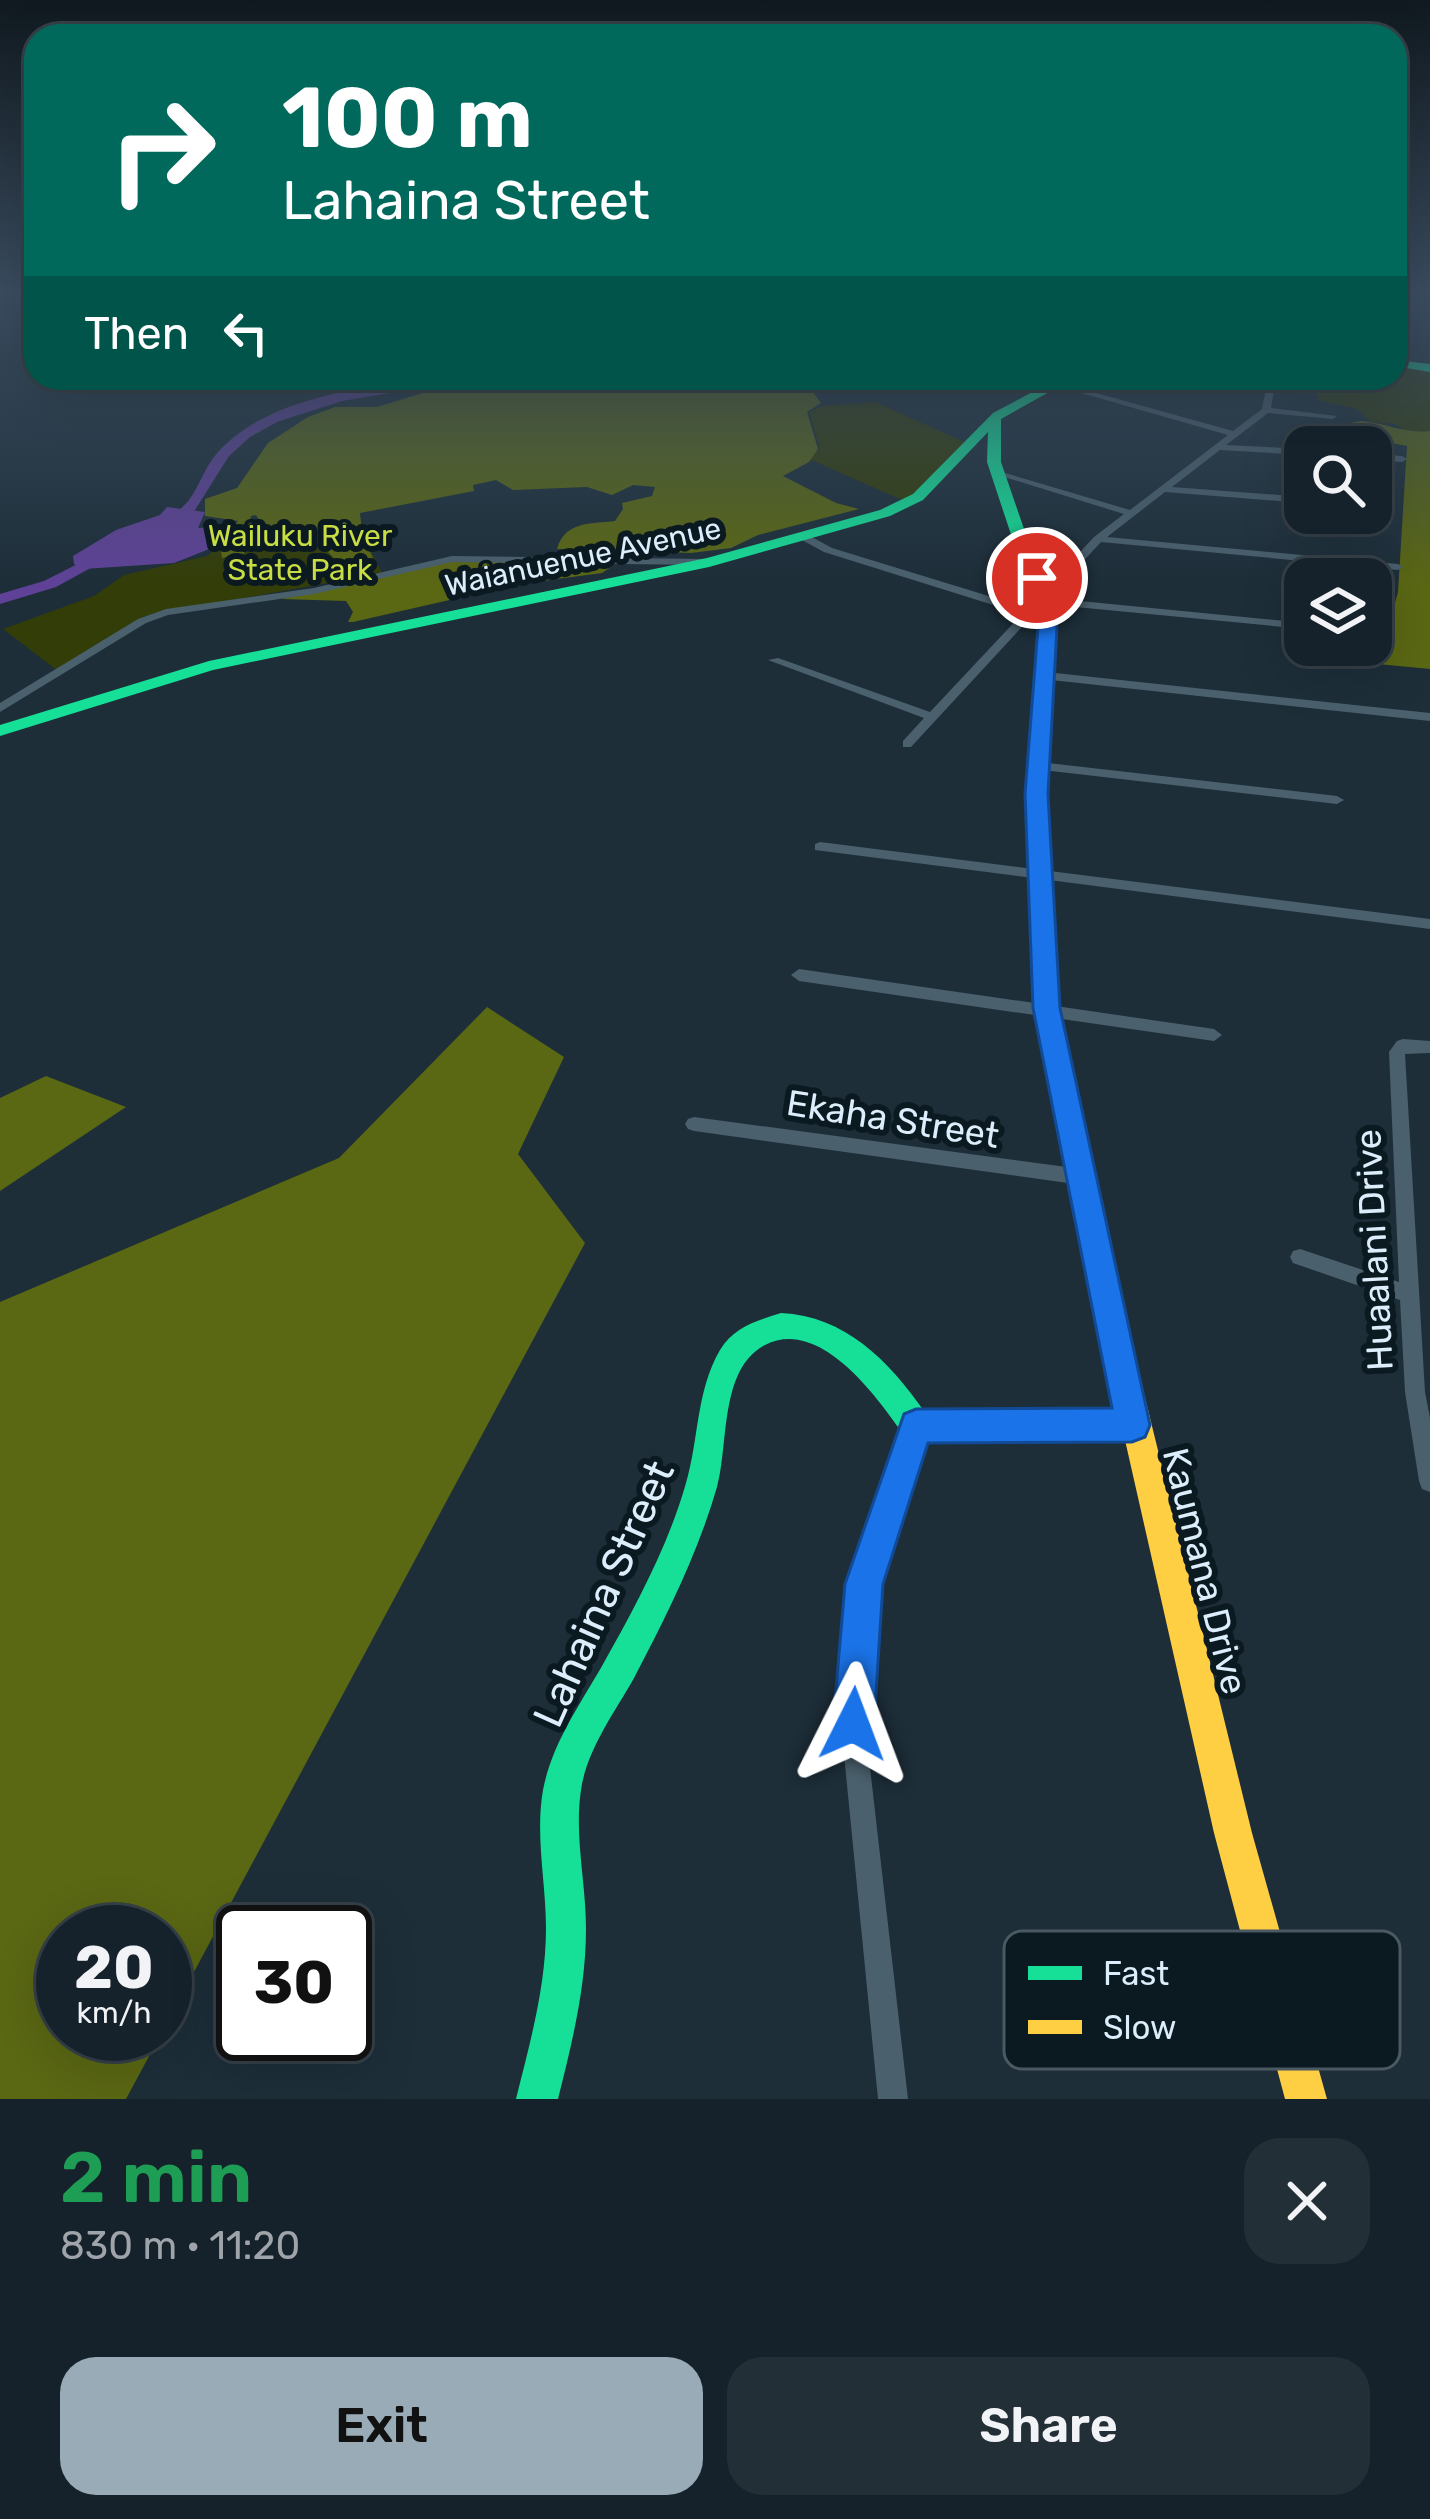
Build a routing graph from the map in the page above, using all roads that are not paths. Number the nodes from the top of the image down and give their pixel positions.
1 (1037, 390) edge
2 (1086, 390) edge
3 (1270, 390) edge
4 (1266, 410) junction
5 (1333, 416) dead end
6 (995, 418) junction
7 (1234, 434) junction
8 (1219, 447) junction
9 (1284, 451) edge
10 (1392, 458) edge
11 (1402, 459) dead end
12 (998, 472) junction
13 (940, 475) junction
14 (1164, 489) junction
15 (1284, 498) edge
16 (1131, 513) junction
17 (806, 538) junction
18 (1098, 539) junction
19 (643, 567) junction
20 (1398, 567) dead end
21 (1066, 571) joint
22 (1038, 597) junction
23 (1284, 624) edge
24 (774, 660) dead end
25 (1046, 676) junction
26 (0, 708) edge
27 (932, 717) junction
28 (1430, 717) edge
29 (0, 730) edge
30 (907, 744) dead end
31 (1039, 766) junction
32 (1337, 800) dead end
33 (820, 847) dead end
34 (1038, 875) junction
35 (1430, 924) edge
36 (799, 975) dead end
37 (1047, 1008) junction
38 (1214, 1035) dead end
39 (1430, 1047) edge
40 (694, 1124) dead end
41 (1082, 1177) junction
42 (1300, 1257) dead end
43 (1409, 1294) junction
44 (1132, 1425) junction
45 (916, 1426) junction
46 (1430, 1481) edge
47 (1260, 1931) edge
48 (1298, 2069) edge
49 (537, 2099) edge
50 (893, 2099) edge
51 (1306, 2099) edge

1 - 6 street, Waianuenue Avenue
2 - 7 street
3 - 4 street
4 - 5 street
4 - 7 street
6 - 12 street, Kaumana Drive
6 - 13 street, Waianuenue Avenue
7 - 8 street
8 - 9 street
8 - 14 street
10 - 11 street
12 - 13 street
12 - 16 street
12 - 22 street, Kaumana Drive
13 - 17 street, Waianuenue Avenue
14 - 15 street
14 - 16 street
16 - 18 street
17 - 19 street, Waianuenue Avenue
17 - 22 street
18 - 20 street
18 - 21 street
19 - 26 street
19 - 29 street, Waianuenue Avenue
21 - 22 street
22 - 23 street
22 - 25 street, Kaumana Drive
22 - 27 street
24 - 27 street
25 - 28 street
25 - 31 street, Kaumana Drive
27 - 30 street
31 - 32 street
31 - 34 street, Kaumana Drive
33 - 34 street
34 - 35 street
34 - 37 street, Kaumana Drive
36 - 37 street
37 - 38 street
37 - 41 street, Kaumana Drive
39 - 43 street, Huaalani Drive
40 - 41 street, Ekaha Street
41 - 44 street, Kaumana Drive
42 - 43 street
43 - 46 street, Huaalani Drive
44 - 45 street
44 - 47 street, Kaumana Drive
45 - 49 street, Lahaina Street
45 - 50 street
48 - 51 street, Kaumana Drive

